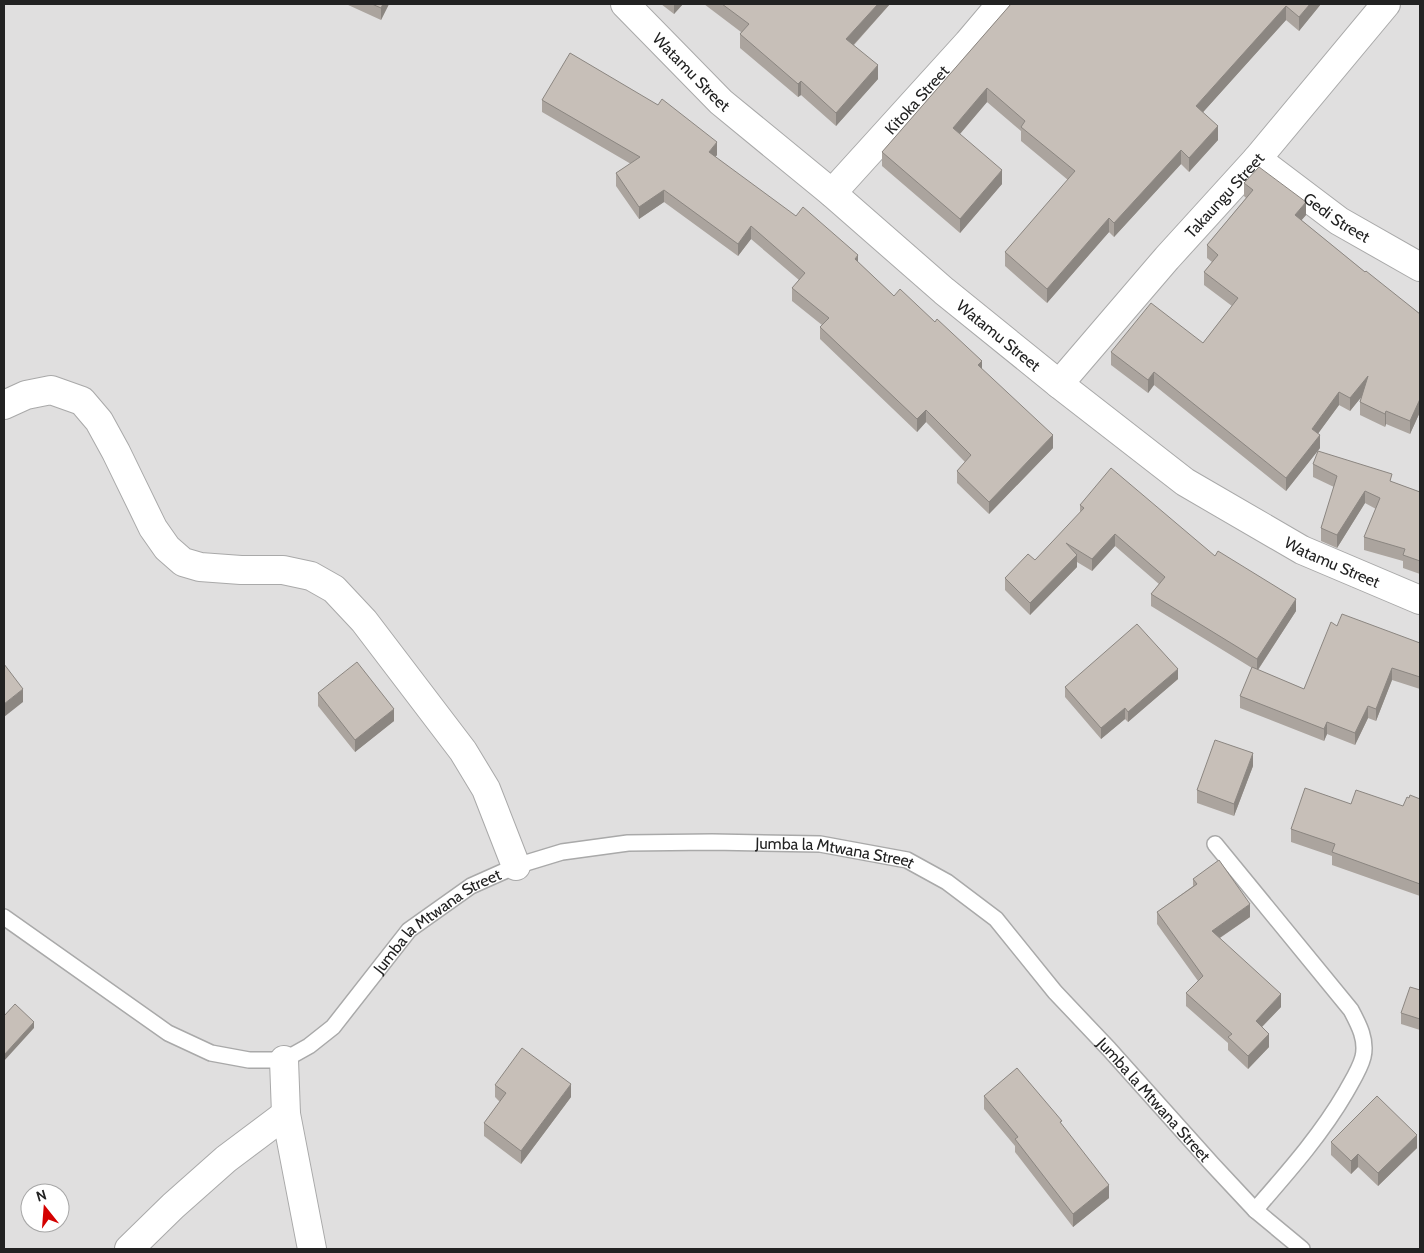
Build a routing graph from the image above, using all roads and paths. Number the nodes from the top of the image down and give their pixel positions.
1 (625, 4) edge
2 (1001, 4) edge
3 (1386, 4) edge
4 (1257, 160) junction
5 (832, 193) junction
6 (1420, 267) edge
7 (1059, 384) junction
8 (4, 405) edge
9 (1420, 600) edge
10 (1214, 844) dead end
11 (516, 866) junction
12 (4, 918) edge
13 (284, 1060) junction
14 (286, 1114) junction
15 (1255, 1210) junction
16 (129, 1249) edge
17 (312, 1249) edge
18 (1302, 1249) edge

1 - 5 street, Watamu Street
2 - 5 street, Kitoka Street
3 - 4 street, Takaungu Street
4 - 6 street, Gedi Street
4 - 7 street, Takaungu Street
5 - 7 street, Watamu Street
7 - 9 street, Watamu Street
8 - 11 street
10 - 15 lane
11 - 13 lane, Jumba la Mtwana Street
11 - 15 lane, Jumba la Mtwana Street
12 - 13 lane
13 - 14 street
14 - 16 street
14 - 17 street
15 - 18 lane, Jumba la Mtwana Street

